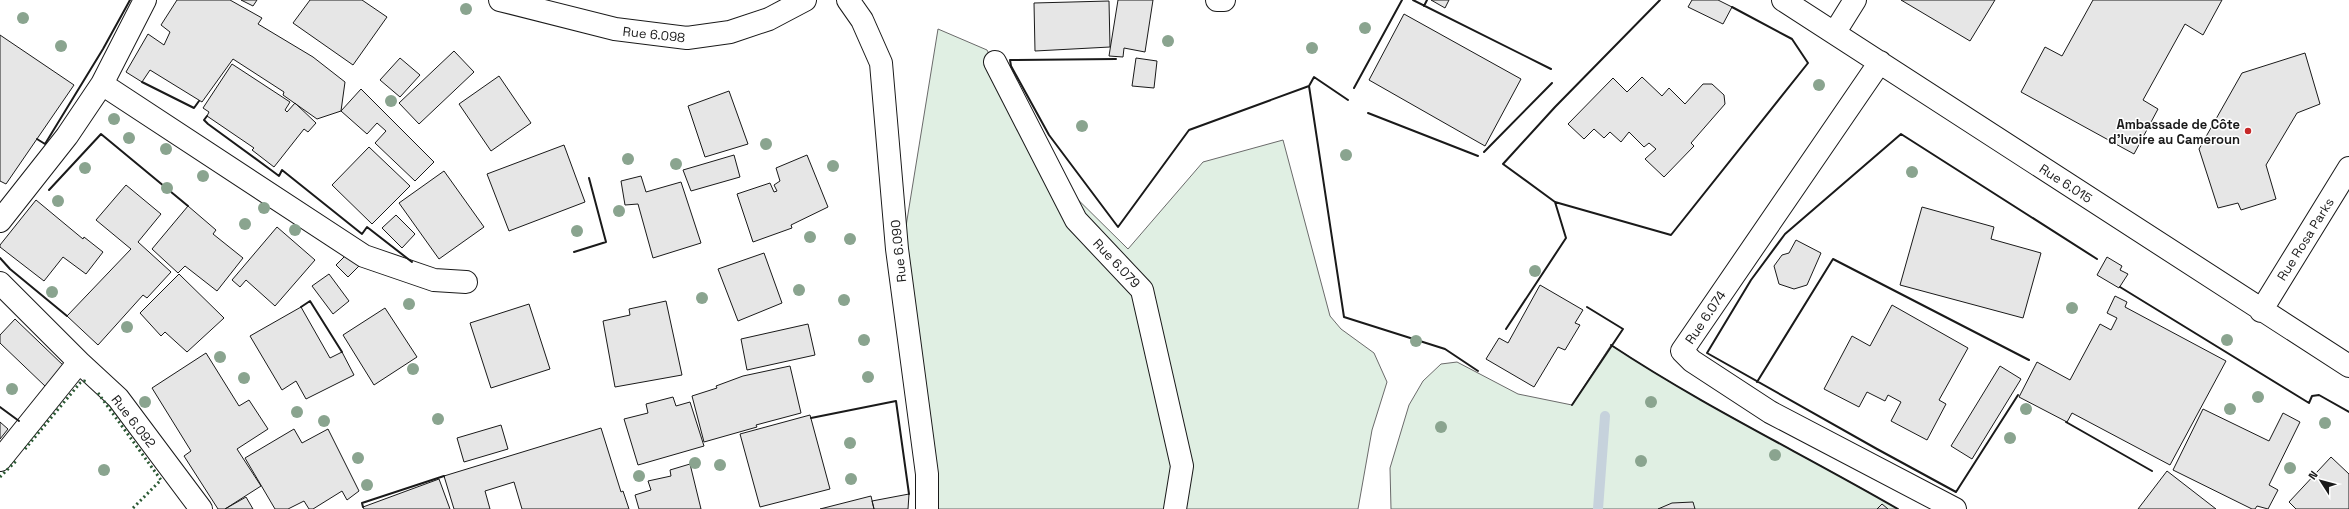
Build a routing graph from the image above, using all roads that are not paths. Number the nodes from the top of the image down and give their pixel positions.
1 (145, 0) edge
2 (500, 0) edge
3 (805, 0) edge
4 (848, 0) edge
5 (1217, 0) edge
6 (1224, 0) edge
7 (1783, 0) edge
8 (1855, 0) edge
9 (1835, 32) junction
10 (995, 62) dead end
11 (1880, 62) junction
12 (102, 84) junction
13 (2349, 168) edge
14 (0, 221) edge
15 (466, 282) dead end
16 (0, 284) edge
17 (2261, 311) junction
18 (79, 362) junction
19 (2349, 366) edge
20 (0, 460) edge
21 (201, 509) edge
22 (927, 509) edge
23 (1175, 509) edge
24 (1955, 509) edge

1 - 12 street
2 - 3 street, Rue 6.098
4 - 22 street, Rue 6.090
5 - 6 street
7 - 9 street, Rue 6.015
8 - 9 street
9 - 11 street, Rue 6.015
10 - 23 street, Rue 6.079
11 - 17 street, Rue 6.015
11 - 24 street, Rue 6.074
12 - 14 street
12 - 15 street
13 - 17 street, Rue Rosa Parks
16 - 18 street, Rue 6.092
17 - 19 street, Rue 6.015
18 - 20 street
18 - 21 street, Rue 6.092

